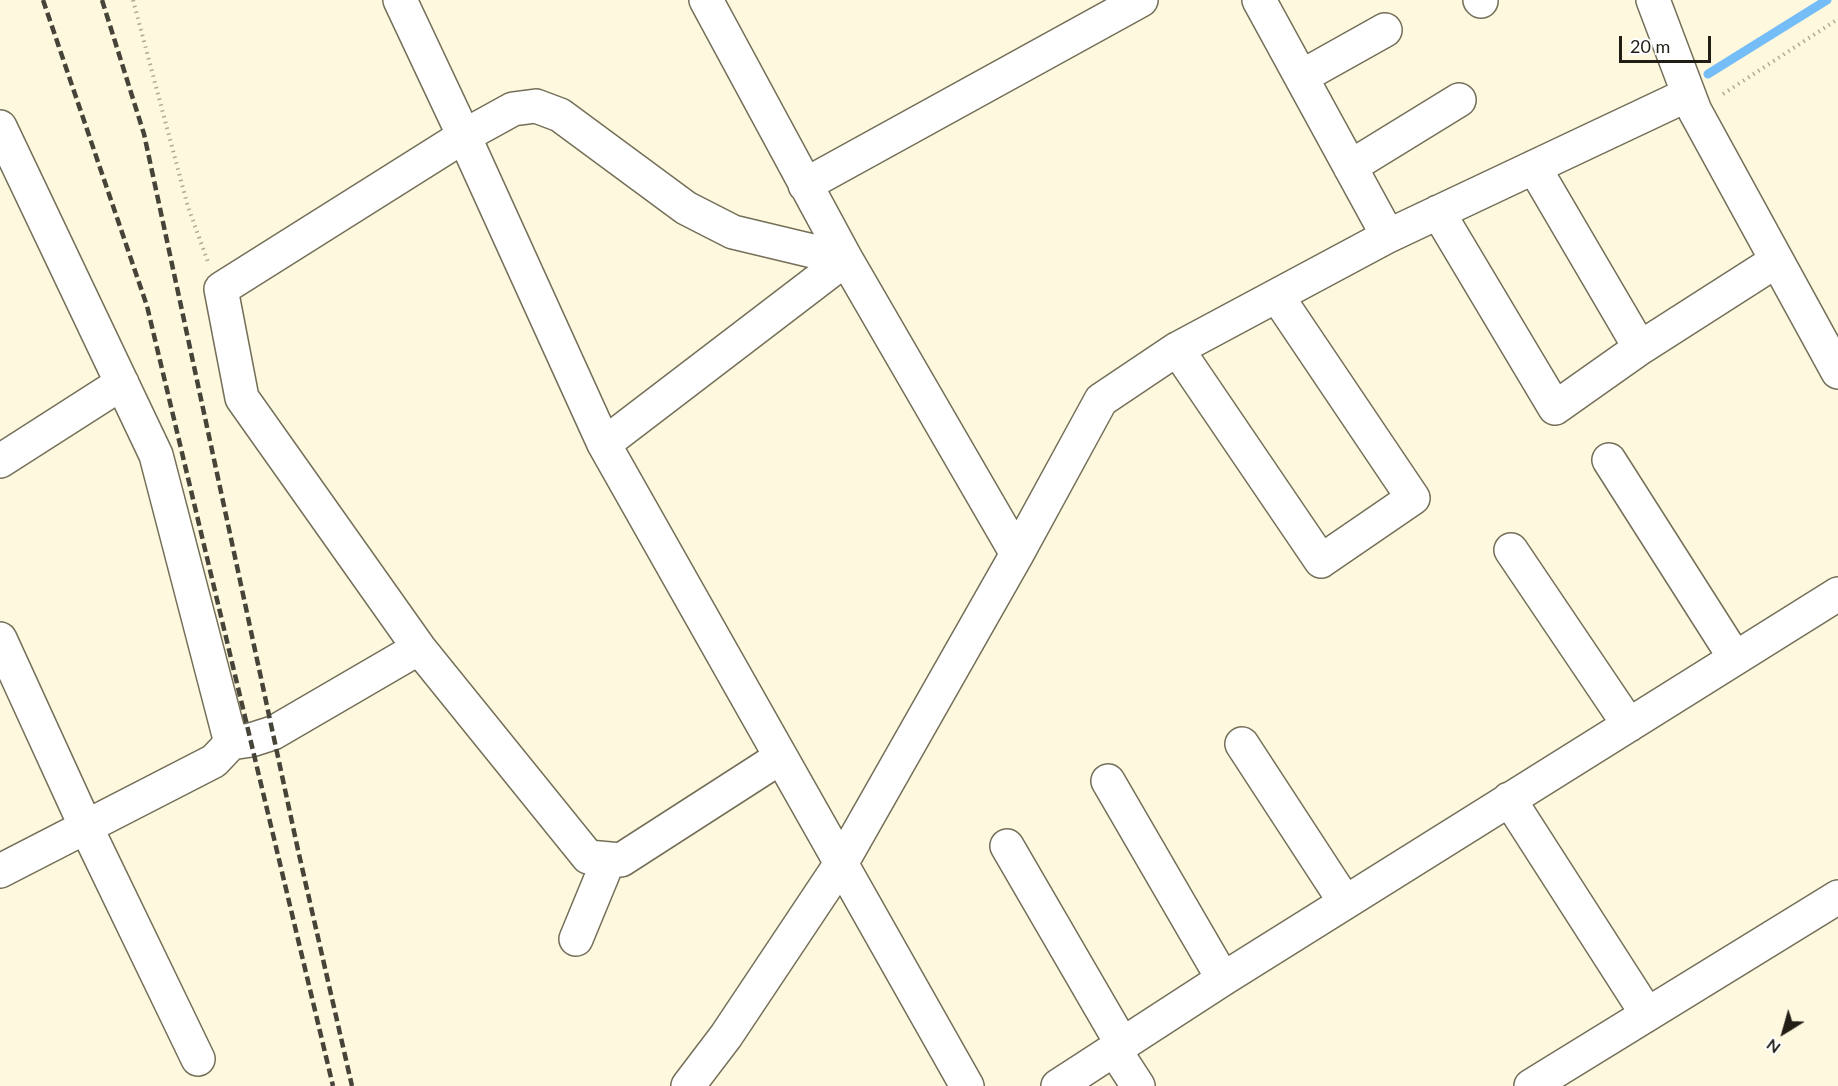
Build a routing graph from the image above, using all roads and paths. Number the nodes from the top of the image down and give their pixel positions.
1 (133, 0) edge
2 (400, 0) edge
3 (706, 0) edge
4 (1141, 0) edge
5 (1259, 0) edge
6 (1653, 0) edge
7 (1838, 19) edge
8 (1385, 30) dead end
9 (1301, 77) junction
10 (1459, 100) dead end
11 (1691, 103) junction
12 (0, 127) edge
13 (465, 136) junction
14 (1350, 167) junction
15 (1534, 167) junction
16 (805, 185) junction
17 (1438, 212) junction
18 (1388, 236) junction
19 (846, 259) junction
20 (1776, 261) junction
21 (221, 289) junction
22 (1277, 296) junction
23 (1640, 348) junction
24 (1177, 349) junction
25 (1838, 372) edge
26 (122, 383) junction
27 (604, 444) junction
28 (1609, 460) dead end
29 (0, 461) edge
30 (1511, 550) dead end
31 (1017, 554) junction
32 (1838, 594) edge
33 (0, 639) edge
34 (419, 648) junction
35 (1735, 658) junction
36 (1629, 725) junction
37 (231, 743) junction
38 (1242, 744) dead end
39 (782, 757) junction
40 (1108, 781) dead end
41 (1509, 799) junction
42 (86, 827) junction
43 (1007, 846) dead end
44 (609, 860) junction
45 (842, 862) junction
46 (0, 871) edge
47 (1838, 897) edge
48 (1346, 902) junction
49 (576, 939) dead end
50 (1223, 979) junction
51 (1647, 1014) junction
52 (1118, 1047) junction
53 (198, 1059) dead end
54 (1540, 1084) edge
55 (688, 1086) edge
56 (967, 1086) edge
57 (1058, 1086) edge
58 (1138, 1086) edge

1 - 21 path
2 - 13 street
3 - 16 street
4 - 16 street
5 - 9 street
6 - 11 street
7 - 11 path
8 - 9 street
9 - 14 street
10 - 14 street
11 - 15 street
11 - 20 street
12 - 26 street
13 - 19 street
13 - 21 street
13 - 27 street
14 - 18 street
15 - 17 street
15 - 23 street
16 - 19 street
17 - 18 street
17 - 23 street
18 - 22 street
19 - 27 street
19 - 31 street
20 - 23 street
20 - 25 street
21 - 34 street
22 - 24 street
22 - 24 street
24 - 31 street
26 - 29 street
26 - 37 street
27 - 39 street
28 - 35 street
30 - 36 street
31 - 45 street
32 - 35 street
33 - 42 street
34 - 37 street
34 - 44 street
35 - 36 street
36 - 41 street
37 - 42 street
38 - 48 street
39 - 44 street
39 - 45 street
40 - 50 street
41 - 48 street
41 - 51 street
42 - 46 street
42 - 53 street
43 - 52 street
44 - 49 street
45 - 55 street
45 - 56 street
47 - 51 street
48 - 50 street
50 - 52 street
51 - 54 street
52 - 57 street
52 - 58 street

